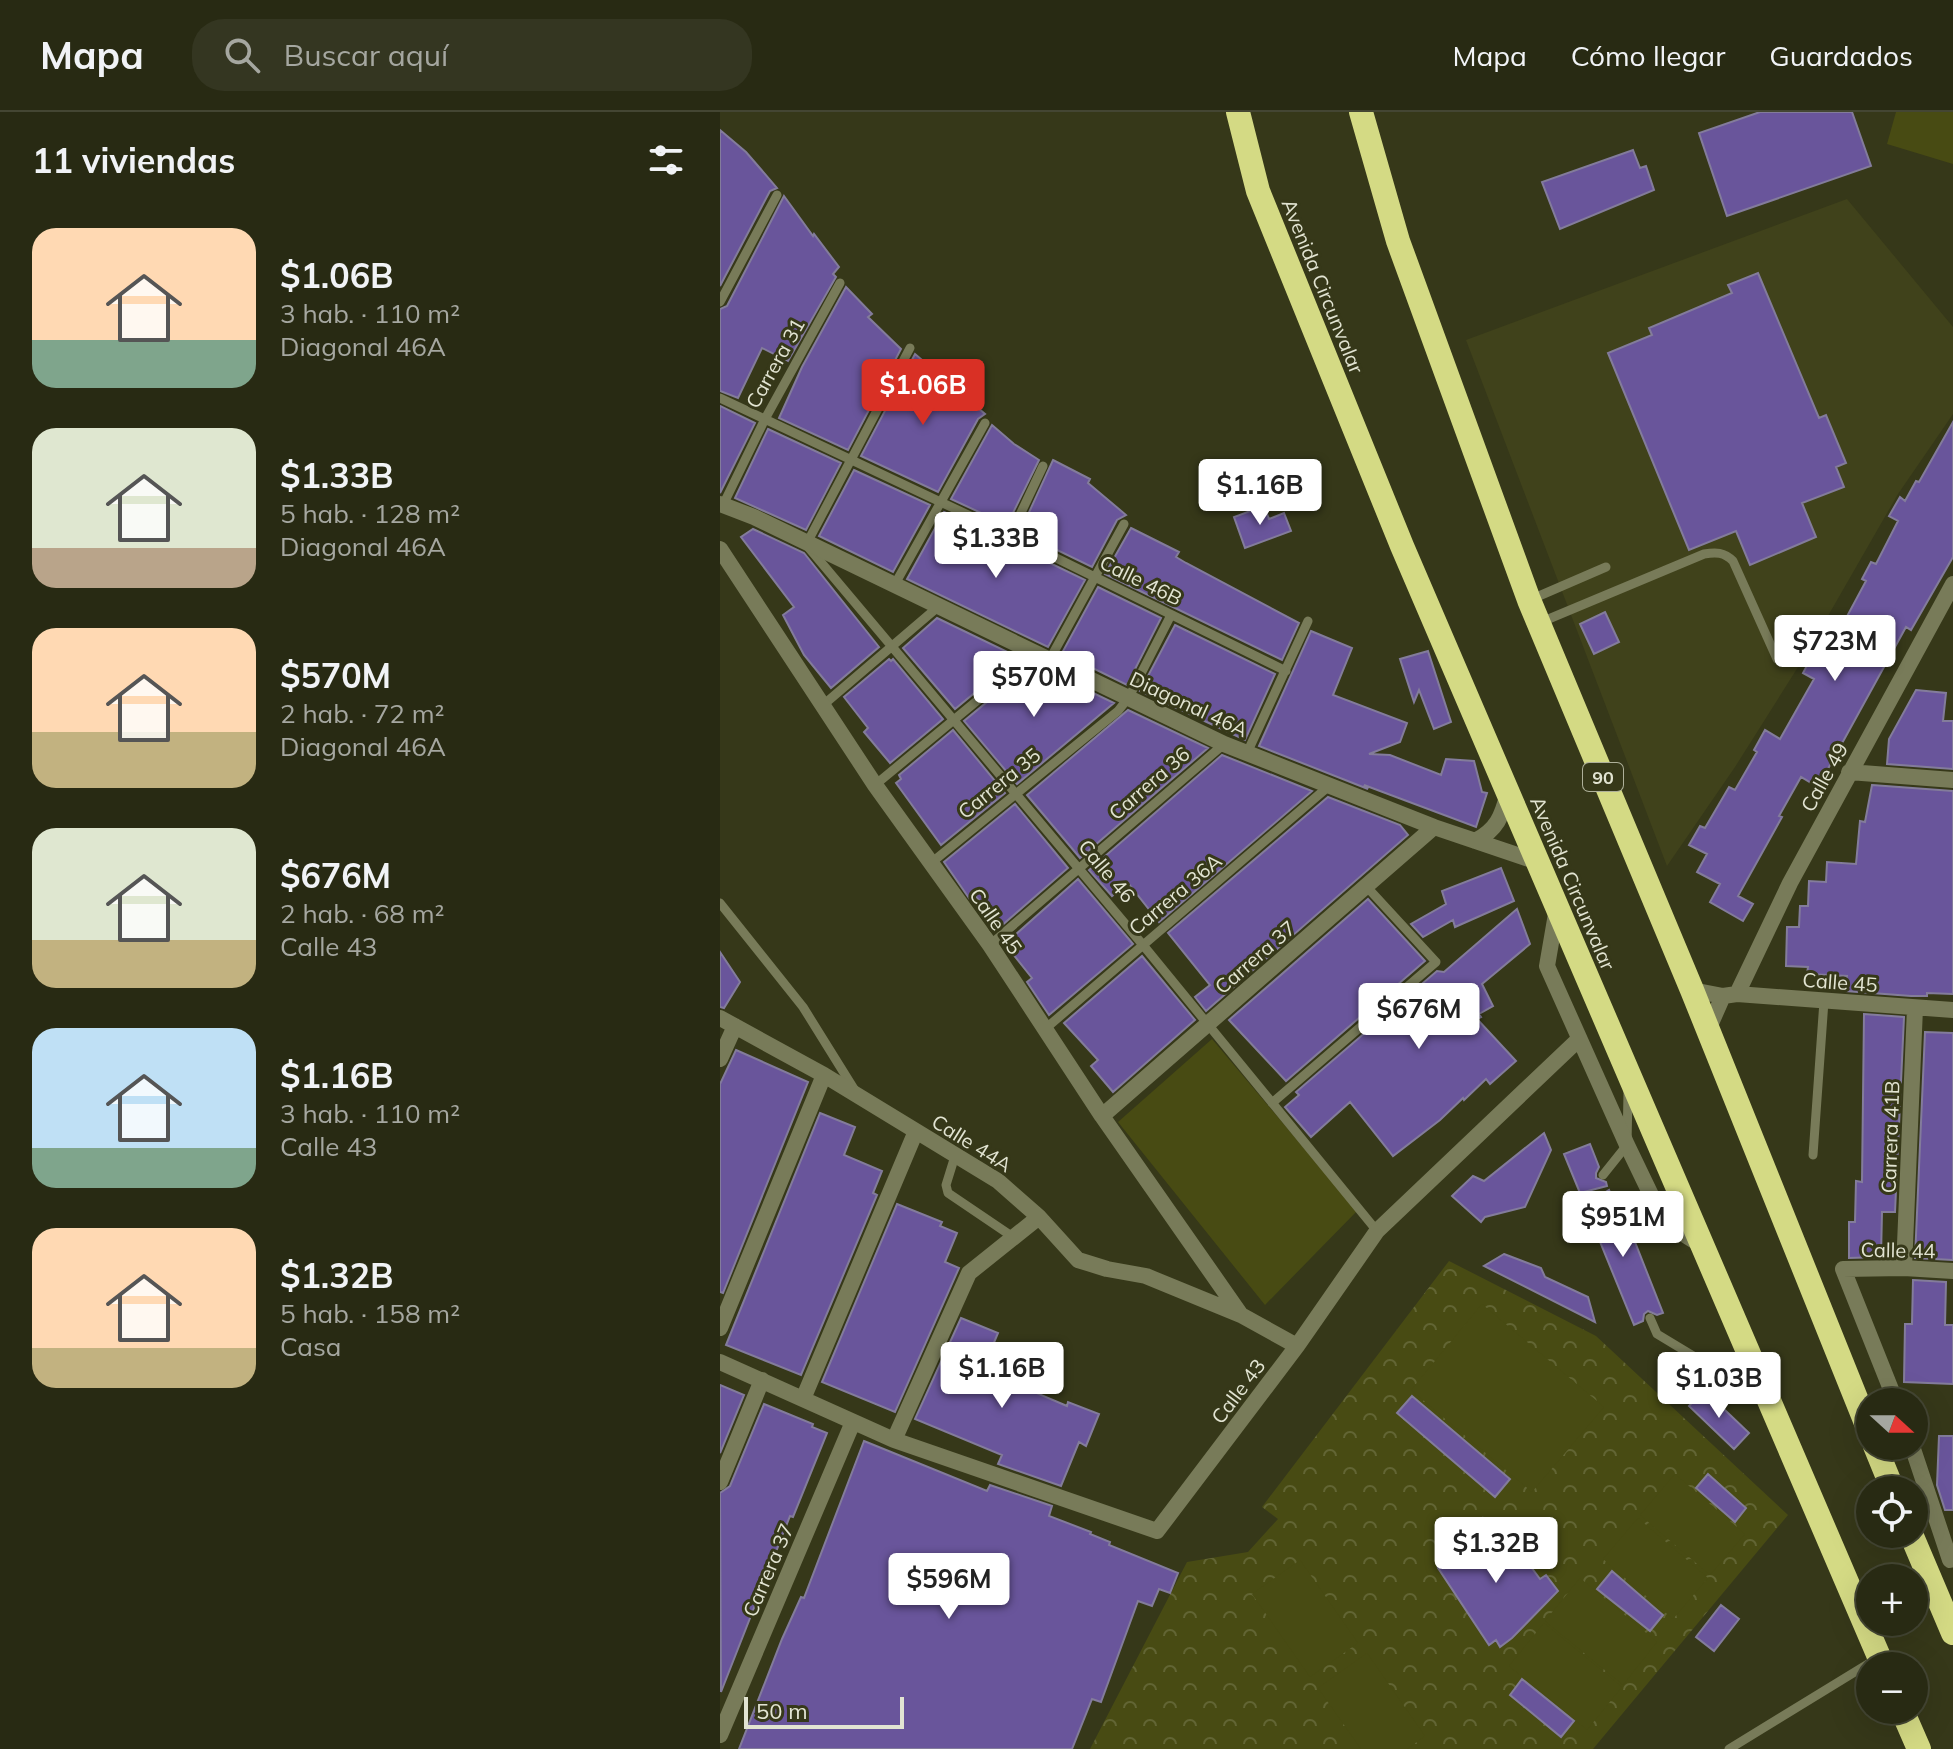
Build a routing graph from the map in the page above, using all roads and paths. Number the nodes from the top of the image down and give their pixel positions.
1 (1238, 112) edge
2 (1361, 112) edge
3 (777, 195) dead end
4 (840, 283) dead end
5 (720, 302) edge
6 (910, 348) dead end
7 (720, 398) edge
8 (765, 419) junction
9 (985, 423) dead end
10 (852, 459) junction
11 (1043, 466) dead end
12 (940, 501) junction
13 (721, 505) edge
14 (1124, 524) dead end
15 (1010, 536) junction
16 (804, 541) junction
17 (720, 549) edge
18 (1606, 567) dead end
19 (1096, 578) junction
20 (895, 584) junction
21 (1953, 584) edge
22 (1529, 600) junction
23 (939, 606) junction
24 (1171, 615) junction
25 (1308, 621) dead end
26 (1539, 623) junction
27 (893, 648) junction
28 (1043, 656) junction
29 (1777, 659) dead end
30 (1286, 671) junction
31 (1129, 697) junction
32 (822, 706) junction
33 (954, 721) junction
34 (1224, 744) junction
35 (1247, 753) junction
36 (1849, 772) junction
37 (1953, 780) edge
38 (875, 785) junction
39 (1329, 786) junction
40 (1508, 793) junction
41 (1016, 794) junction
42 (1434, 827) junction
43 (1475, 841) junction
44 (1538, 862) junction
45 (931, 863) junction
46 (1080, 869) junction
47 (1366, 886) junction
48 (720, 903) edge
49 (1557, 908) junction
50 (990, 945) junction
51 (1143, 945) junction
52 (1692, 990) junction
53 (1730, 995) junction
54 (1824, 1001) junction
55 (1915, 1008) junction
56 (1953, 1010) edge
57 (727, 1022) edge
58 (1208, 1024) junction
59 (1045, 1029) junction
60 (1708, 1030) junction
61 (1579, 1039) junction
62 (720, 1059) edge
63 (1628, 1073) junction
64 (824, 1075) junction
65 (858, 1096) junction
66 (1272, 1103) junction
67 (1102, 1116) junction
68 (916, 1131) junction
69 (1627, 1145) junction
70 (1813, 1155) dead end
71 (955, 1156) junction
72 (1603, 1175) dead end
73 (1039, 1217) junction
74 (1615, 1226) dead end
75 (1377, 1231) junction
76 (1013, 1237) junction
77 (1620, 1237) dead end
78 (1703, 1246) junction
79 (1904, 1268) junction
80 (1953, 1271) edge
81 (1241, 1315) junction
82 (1650, 1318) dead end
83 (720, 1328) edge
84 (1297, 1346) junction
85 (720, 1362) edge
86 (762, 1380) junction
87 (1890, 1388) edge
88 (1856, 1398) edge
89 (803, 1399) junction
90 (1768, 1401) junction
91 (853, 1422) junction
92 (894, 1440) junction
93 (1917, 1460) edge
94 (720, 1482) edge
95 (1916, 1548) edge
96 (1920, 1558) junction
97 (1951, 1560) edge
98 (1953, 1633) edge
99 (1877, 1652) edge
100 (1856, 1675) edge
101 (1908, 1724) edge
102 (720, 1735) edge
103 (1729, 1749) edge
104 (1919, 1749) edge

1 - 40 highway, Avenida Circunvalar
2 - 22 highway, 90
3 - 5 lane
4 - 8 lane, Carrera 31
6 - 10 lane
7 - 8 lane, Calle 46B
8 - 10 lane, Calle 46B
8 - 13 lane, Carrera 31
9 - 12 lane
10 - 12 lane, Calle 46B
10 - 16 lane
11 - 15 lane
12 - 15 lane, Calle 46B
12 - 20 lane
13 - 16 street, Diagonal 46A
14 - 19 lane
15 - 19 lane, Calle 46B
16 - 20 street, Diagonal 46A
16 - 27 lane, Calle 46
17 - 32 street, Calle 45
18 - 22 lane
19 - 24 lane, Calle 46B
19 - 28 lane
20 - 23 street, Diagonal 46A
21 - 36 street, Calle 49
22 - 26 highway, 90
23 - 27 lane
23 - 28 street, Diagonal 46A
24 - 30 lane, Calle 46B
24 - 31 lane, Carrera 35
25 - 30 lane
26 - 29 lane
26 - 52 highway, 90
27 - 32 lane
27 - 33 lane, Calle 46
28 - 31 street, Diagonal 46A
28 - 33 lane
30 - 35 lane
31 - 34 street, Diagonal 46A
31 - 41 lane, Carrera 35
32 - 38 street, Calle 45
33 - 38 lane
33 - 41 lane, Calle 46
34 - 35 street, Diagonal 46A
34 - 46 lane, Carrera 36
35 - 39 street, Diagonal 46A
36 - 37 street
36 - 53 street, Calle 49
38 - 45 street, Calle 45
39 - 42 street, Diagonal 46A
39 - 51 lane, Carrera 36A
40 - 43 street
40 - 44 highway, Avenida Circunvalar
41 - 45 lane, Carrera 35
41 - 46 lane, Calle 46
42 - 43 street, Diagonal 46A
42 - 47 street, Carrera 37
43 - 44 street, Diagonal 46A
44 - 49 highway, Avenida Circunvalar
45 - 50 street, Calle 45
46 - 50 lane, Carrera 36
46 - 51 lane, Calle 46
47 - 58 street, Carrera 37
47 - 66 lane
48 - 65 lane
49 - 61 street
49 - 63 highway, Avenida Circunvalar
50 - 59 street, Calle 45
51 - 58 lane, Calle 46
51 - 59 lane, Carrera 36A
52 - 53 street, Calle 45
52 - 60 highway, 90
53 - 54 street, Calle 45
53 - 60 street
54 - 55 street, Calle 45
54 - 70 lane
55 - 56 street, Calle 45
55 - 79 street, Carrera 41B
57 - 62 street
57 - 64 street, Calle 44A
58 - 66 lane, Calle 46
58 - 67 street, Carrera 37
59 - 67 street, Calle 45
60 - 88 highway, 90
61 - 69 street
61 - 75 street, Calle 43
63 - 69 lane
63 - 78 highway, Avenida Circunvalar
64 - 65 street, Calle 44A
64 - 83 street
65 - 68 street, Calle 44A
66 - 75 lane, Calle 46
67 - 81 street, Calle 45
68 - 71 street, Calle 44A
68 - 89 street
69 - 72 lane
69 - 78 street
71 - 73 street, Calle 44A
71 - 76 lane
73 - 76 street
73 - 81 street, Calle 44A
74 - 77 lane
75 - 84 street, Calle 43
76 - 92 street
78 - 90 highway, Avenida Circunvalar
79 - 80 street, Calle 44
79 - 87 street, Calle 44
81 - 84 street, Calle 44A
82 - 90 lane
84 - 92 street, Calle 43
85 - 86 street, Calle 43
86 - 89 street, Calle 43
86 - 94 street
89 - 91 street, Calle 43
90 - 99 highway, Avenida Circunvalar
91 - 92 street, Calle 43
91 - 102 street, Carrera 37
93 - 97 street
95 - 96 highway
96 - 97 street
96 - 98 highway
100 - 103 lane
101 - 104 highway

